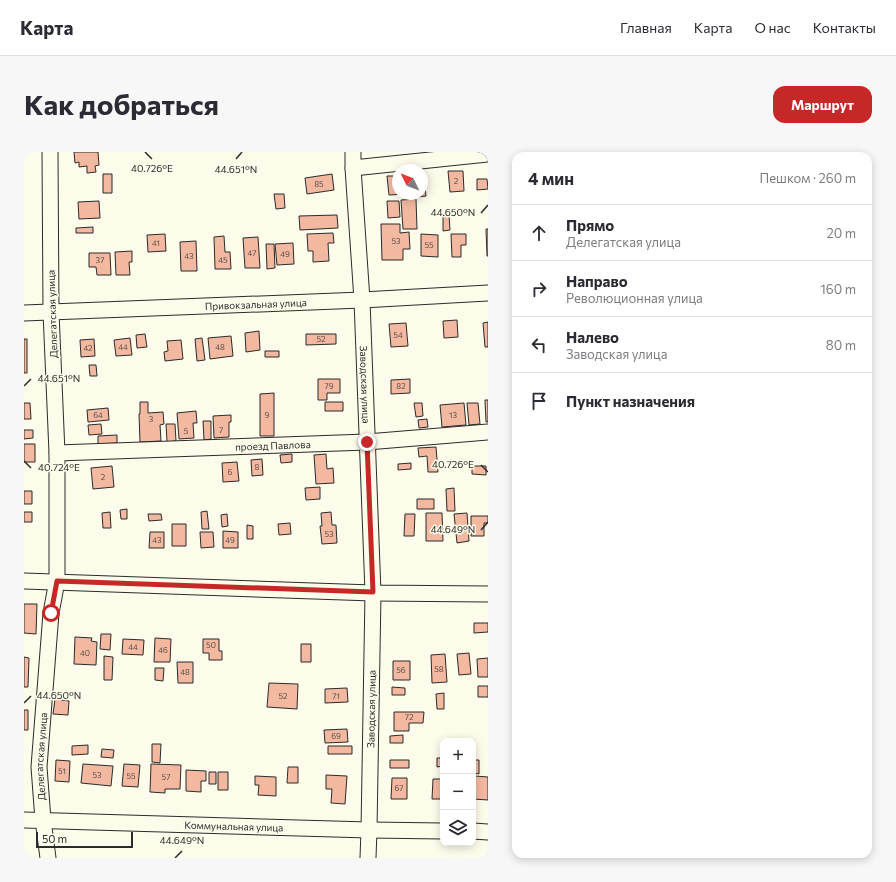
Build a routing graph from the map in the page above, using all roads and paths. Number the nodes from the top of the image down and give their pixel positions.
1 (50, 152) edge
2 (353, 152) edge
3 (488, 154) edge
4 (353, 168) junction
5 (488, 293) edge
6 (362, 300) junction
7 (51, 312) junction
8 (24, 313) edge
9 (488, 432) edge
10 (367, 442) junction
11 (57, 453) junction
12 (24, 581) edge
13 (57, 581) junction
14 (373, 592) junction
15 (488, 594) edge
16 (24, 820) edge
17 (43, 820) junction
18 (369, 830) junction
19 (440, 831) edge
20 (476, 831) edge
21 (488, 832) edge
22 (48, 858) edge
23 (368, 858) edge

1 - 7 street, Делегатская улица
2 - 4 street, Заводская улица
3 - 4 street
4 - 6 street, Заводская улица
5 - 6 street, Привокзальная улица
6 - 7 street, Привокзальная улица
6 - 10 street, Заводская улица
7 - 8 street, Привокзальная улица
7 - 11 street, Делегатская улица
9 - 10 street, проезд Павлова
10 - 11 street, проезд Павлова
10 - 14 street, Заводская улица
11 - 13 street, Делегатская улица
12 - 13 street
13 - 14 street
13 - 17 street, Делегатская улица
14 - 15 street
14 - 18 street, Заводская улица
16 - 17 street, Коммунальная улица
17 - 18 street, Коммунальная улица
17 - 22 street, Делегатская улица
18 - 19 street, Коммунальная улица
18 - 23 street, Заводская улица
20 - 21 street

